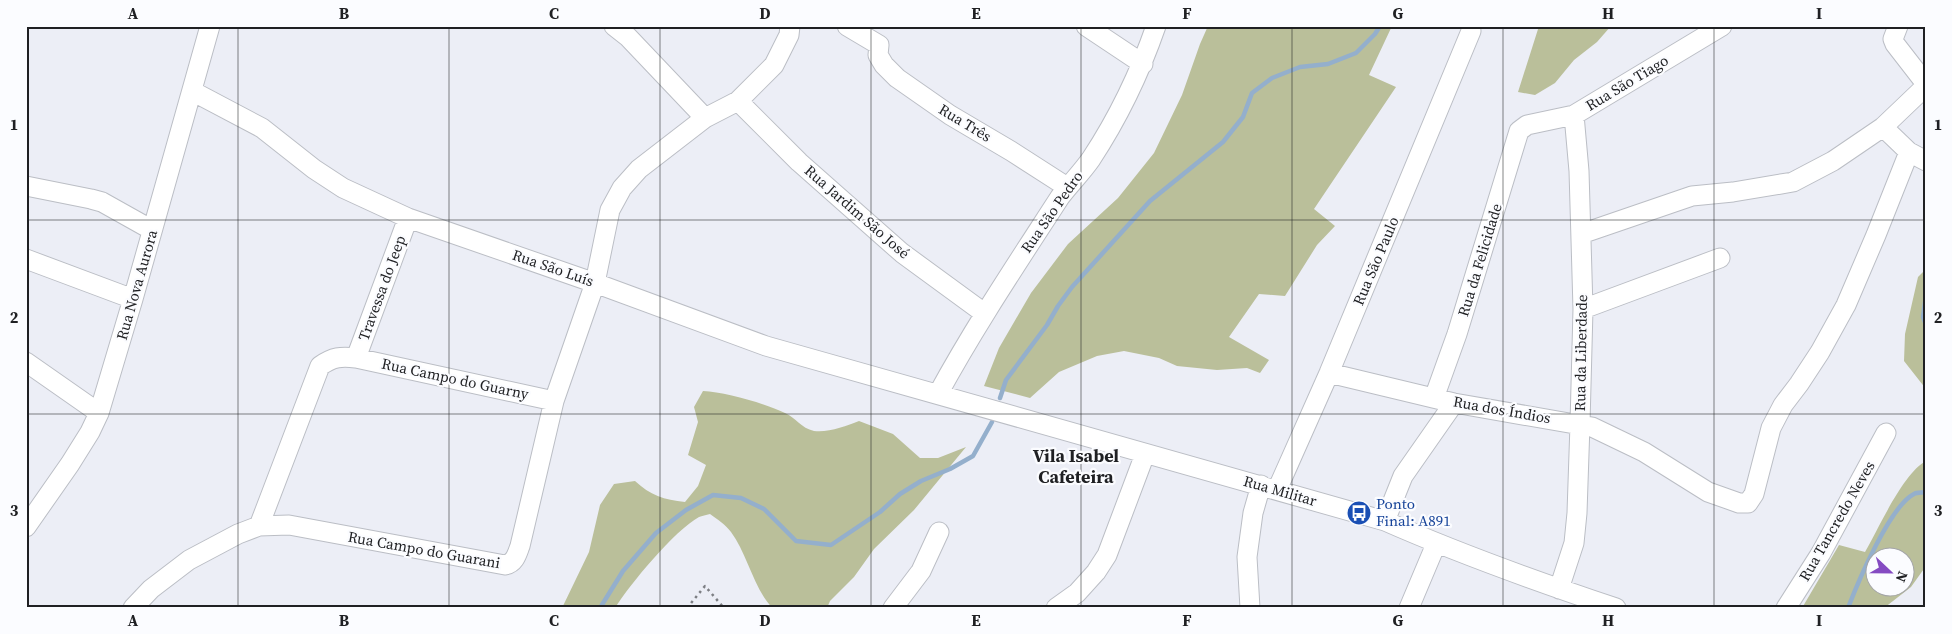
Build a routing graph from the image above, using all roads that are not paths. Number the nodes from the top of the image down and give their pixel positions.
1 (210, 26) edge
2 (614, 26) edge
3 (790, 26) edge
4 (847, 26) edge
5 (1086, 26) edge
6 (1156, 26) edge
7 (1722, 26) edge
8 (1898, 26) edge
9 (1471, 31) dead end
10 (1143, 64) junction
11 (1926, 84) edge
12 (192, 91) junction
13 (738, 101) junction
14 (1574, 115) junction
15 (705, 118) junction
16 (1528, 125) joint
17 (1883, 127) junction
18 (1909, 152) junction
19 (1926, 161) edge
20 (26, 186) edge
21 (1067, 187) junction
22 (408, 218) junction
23 (152, 230) junction
24 (1581, 234) junction
25 (1720, 258) dead end
26 (26, 259) edge
27 (595, 283) junction
28 (133, 299) junction
29 (1583, 309) junction
30 (984, 313) junction
31 (356, 358) junction
32 (26, 362) edge
33 (1329, 373) junction
34 (938, 394) junction
35 (1434, 398) junction
36 (554, 401) junction
37 (1454, 402) junction
38 (99, 413) junction
39 (1580, 424) junction
40 (1886, 433) dead end
41 (1145, 454) junction
42 (1269, 487) junction
43 (1385, 521) junction
44 (26, 526) edge
45 (259, 526) junction
46 (938, 532) dead end
47 (1436, 544) junction
48 (1559, 589) junction
49 (1415, 606) edge
50 (1255, 607) edge
51 (133, 608) edge
52 (893, 608) edge
53 (1056, 608) edge
54 (1616, 608) edge
55 (1786, 608) edge

1 - 12 street, Rua Nova Aurora
2 - 15 street
3 - 13 street
4 - 21 street, Rua Três
5 - 10 street
6 - 10 street, Rua São Pedro
7 - 14 street, Rua São Tiago
8 - 11 street
9 - 33 street, Rua São Paulo
10 - 21 street, Rua São Pedro
11 - 17 street
12 - 22 street, Rua São Luís
12 - 23 street, Rua Nova Aurora
13 - 15 street
13 - 30 street, Rua Jardim São José
14 - 16 street, Rua São Tiago
14 - 24 street, Rua da Liberdade
15 - 27 street
16 - 35 street, Rua da Felicidade
17 - 18 street
17 - 24 street
18 - 19 street
18 - 39 street, Rua dos Índios
20 - 23 street
21 - 30 street, Rua São Pedro
22 - 27 street, Rua São Luís
22 - 31 street, Travessa do Jeep
23 - 28 street, Rua Nova Aurora
24 - 29 street, Rua da Liberdade
25 - 29 street
26 - 28 street
27 - 34 street, Rua São Luís
27 - 36 street
28 - 38 street, Rua Nova Aurora
29 - 39 street, Rua da Liberdade
30 - 34 street, Rua São Pedro
31 - 36 street, Rua Campo do Guarny
31 - 45 street, Rua Campo do Guarny
32 - 38 street
33 - 35 street, Rua dos Índios
33 - 42 street, Rua São Paulo
34 - 41 street, Rua Militar
35 - 37 street, Rua dos Índios
36 - 45 street, Rua Campo do Guarani
37 - 39 street, Rua dos Índios
37 - 43 street
38 - 44 street, Rua Nova Aurora
39 - 48 street, Rua da Liberdade
40 - 55 street, Rua Tancredo Neves
41 - 42 street, Rua Militar
41 - 53 street
42 - 43 street, Rua Militar
42 - 50 street, Rua São Paulo
43 - 47 street, Rua Militar
45 - 51 street
46 - 52 street
47 - 48 street, Rua Militar
47 - 49 street
48 - 54 street, Rua Militar

